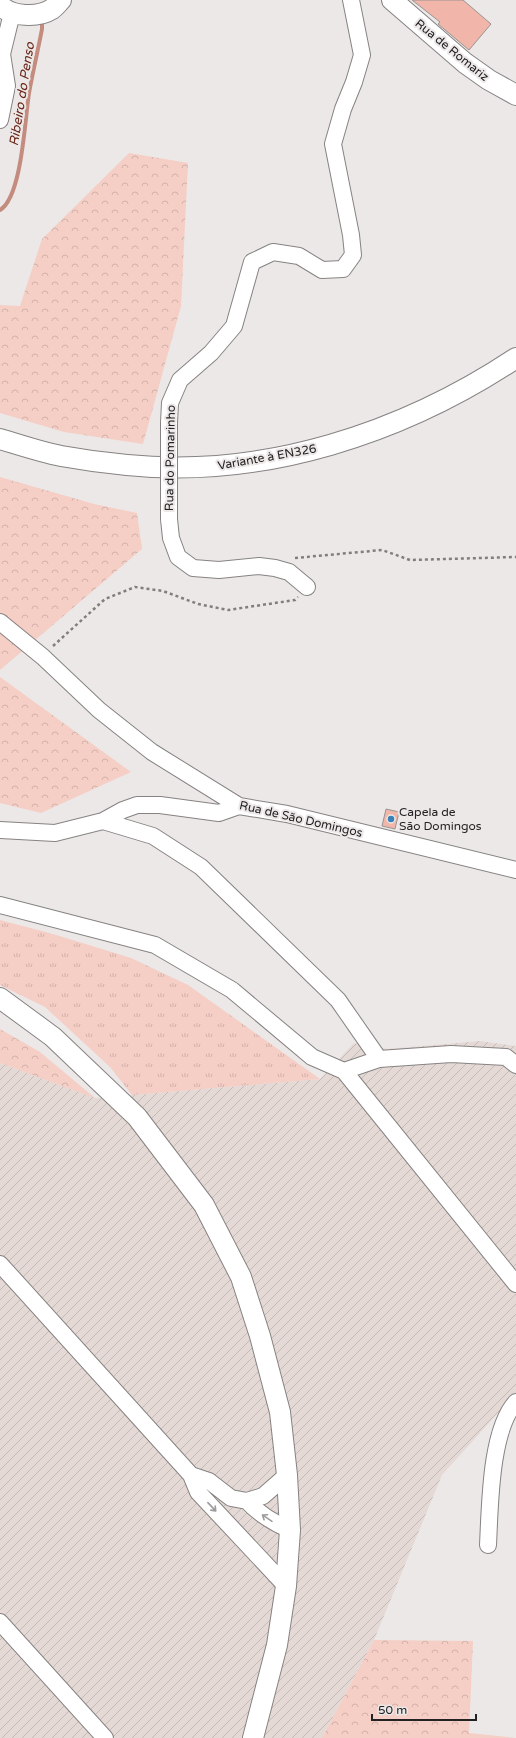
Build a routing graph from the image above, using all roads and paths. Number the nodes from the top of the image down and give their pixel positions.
1 (61, 0) edge
2 (351, 0) edge
3 (392, 0) edge
4 (6, 9) edge
5 (516, 95) edge
6 (0, 120) edge
7 (516, 358) edge
8 (0, 439) edge
9 (516, 557) edge
10 (287, 558) dead end
11 (307, 587) joint
12 (0, 622) edge
13 (43, 657) junction
14 (239, 806) junction
15 (103, 821) junction
16 (0, 830) edge
17 (516, 870) edge
18 (0, 905) edge
19 (0, 998) edge
20 (379, 1059) junction
21 (516, 1065) edge
22 (344, 1071) junction
23 (0, 1264) edge
24 (516, 1284) edge
25 (516, 1402) edge
26 (191, 1475) junction
27 (287, 1475) junction
28 (247, 1501) junction
29 (290, 1530) junction
30 (488, 1545) dead end
31 (286, 1586) junction
32 (0, 1622) edge
33 (105, 1738) edge
34 (253, 1738) edge

1 - 4 main road
2 - 11 street, Rua do Pomarinho, bridge
3 - 5 main road, Rua de Romariz
4 - 6 street
7 - 8 main road, Variante à EN326
9 - 10 path
11 - 13 path
12 - 13 street, Rua de São Domingos
13 - 14 street, Rua de São Domingos
14 - 15 street
14 - 17 street, Rua de São Domingos
15 - 16 street
15 - 20 street
18 - 22 street
19 - 27 main road
20 - 21 street
20 - 22 street
22 - 24 street
23 - 26 street
25 - 30 street
26 - 28 street
26 -> 31 street
27 - 28 street
27 - 29 main road
29 -> 28 street
29 - 31 main road
31 - 34 main road
32 - 33 street

